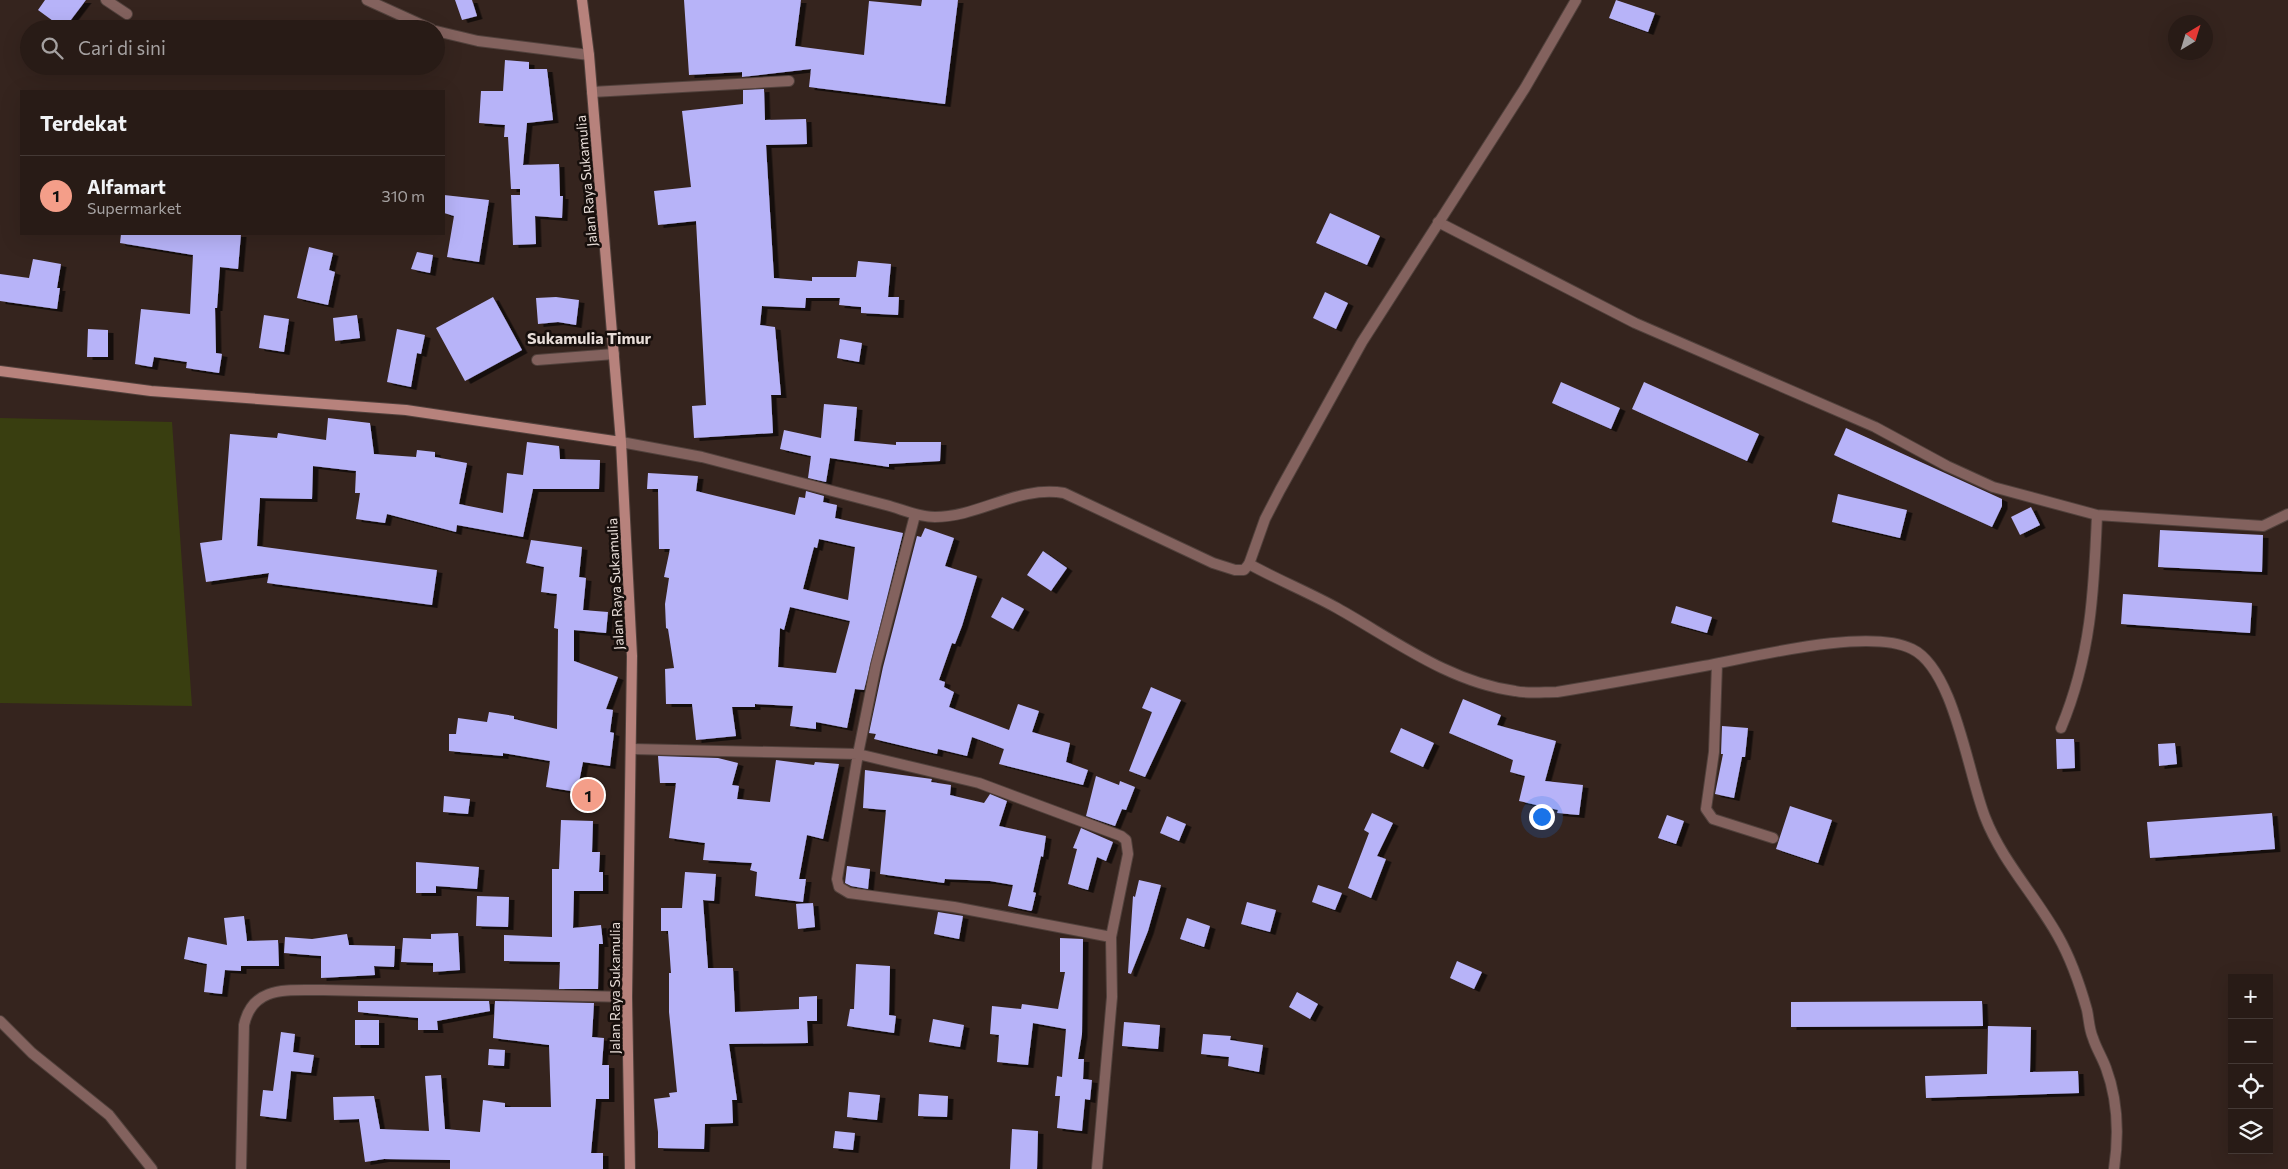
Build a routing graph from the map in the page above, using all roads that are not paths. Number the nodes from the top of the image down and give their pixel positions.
1 (106, 0) edge
2 (367, 0) edge
3 (582, 0) edge
4 (1576, 0) edge
5 (127, 14) dead end
6 (411, 20) edge
7 (445, 33) edge
8 (589, 55) junction
9 (789, 81) dead end
10 (592, 92) junction
11 (1438, 222) junction
12 (614, 354) junction
13 (537, 360) dead end
14 (0, 371) edge
15 (621, 442) junction
16 (2288, 514) edge
17 (915, 515) junction
18 (2096, 515) junction
19 (1249, 564) junction
20 (1716, 664) junction
21 (2061, 728) dead end
22 (632, 749) junction
23 (858, 754) junction
24 (1773, 838) dead end
25 (1111, 937) junction
26 (627, 997) junction
27 (0, 1021) edge
28 (152, 1169) edge
29 (241, 1169) edge
30 (630, 1169) edge
31 (1097, 1169) edge
32 (2114, 1169) edge

1 - 5 street
2 - 6 street
3 - 8 main road, Jalan Raya Sukamulia
4 - 11 street
7 - 8 street
8 - 10 main road, Jalan Raya Sukamulia
9 - 10 street
10 - 12 main road, Jalan Raya Sukamulia
11 - 18 street
11 - 19 street
12 - 13 street
12 - 15 main road, Jalan Raya Sukamulia
14 - 15 main road
15 - 17 street
15 - 22 main road, Jalan Raya Sukamulia
16 - 18 street
17 - 19 street
17 - 23 street
18 - 21 street
19 - 20 street
20 - 24 street
20 - 32 street
22 - 23 street
22 - 26 main road, Jalan Raya Sukamulia
23 - 25 street
23 - 25 street
25 - 31 street
26 - 29 street
26 - 30 main road, Jalan Raya Sukamulia
27 - 28 street

